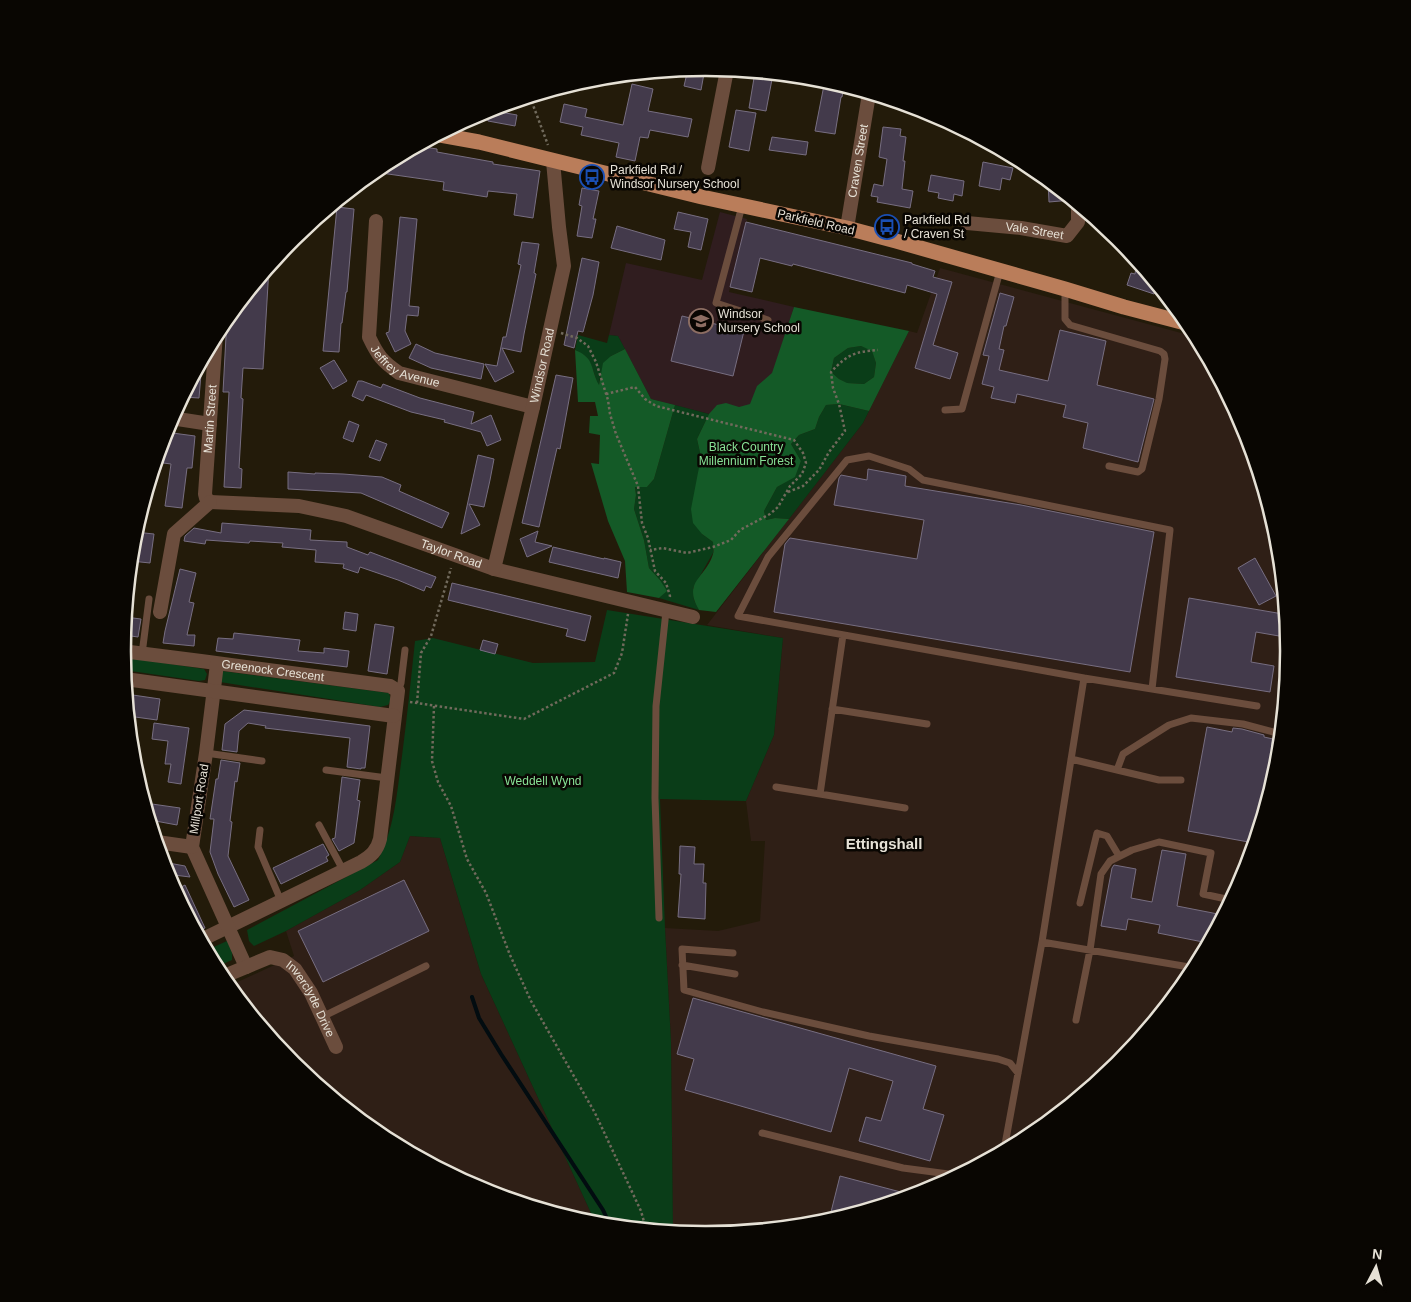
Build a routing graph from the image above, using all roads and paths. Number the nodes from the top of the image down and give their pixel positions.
1 (726, 77) edge
2 (868, 100) edge
3 (532, 104) edge
4 (450, 137) edge
5 (553, 161) junction
6 (708, 168) dead end
7 (742, 205) junction
8 (1078, 214) edge
9 (376, 221) dead end
10 (967, 223) dead end
11 (847, 228) junction
12 (1000, 271) junction
13 (1065, 289) junction
14 (768, 320) dead end
15 (1175, 320) edge
16 (550, 330) junction
17 (878, 350) dead end
18 (215, 353) edge
19 (606, 394) junction
20 (533, 407) junction
21 (945, 410) dead end
22 (180, 419) edge
23 (210, 424) junction
24 (1109, 466) dead end
25 (786, 492) junction
26 (210, 502) junction
27 (650, 550) junction
28 (455, 555) junction
29 (494, 570) junction
30 (149, 599) dead end
31 (630, 602) junction
32 (666, 610) junction
33 (160, 612) dead end
34 (693, 617) dead end
35 (843, 635) junction
36 (405, 650) dead end
37 (131, 653) edge
38 (142, 654) junction
39 (218, 664) junction
40 (1084, 678) junction
41 (132, 680) edge
42 (1152, 689) junction
43 (214, 691) junction
44 (397, 696) junction
45 (417, 703) junction
46 (434, 706) junction
47 (1257, 706) dead end
48 (832, 709) junction
49 (394, 716) junction
50 (927, 724) dead end
51 (1274, 732) edge
52 (206, 753) junction
53 (1071, 760) junction
54 (262, 761) dead end
55 (326, 770) dead end
56 (1117, 770) junction
57 (387, 778) junction
58 (1181, 780) dead end
59 (776, 787) dead end
60 (820, 794) junction
61 (905, 808) dead end
62 (318, 825) dead end
63 (260, 830) dead end
64 (164, 843) edge
65 (192, 847) junction
66 (1120, 856) junction
67 (343, 870) junction
68 (1224, 898) edge
69 (281, 901) junction
70 (1080, 903) dead end
71 (659, 918) dead end
72 (229, 927) junction
73 (207, 937) edge
74 (1042, 942) junction
75 (1090, 950) junction
76 (733, 953) dead end
77 (682, 964) junction
78 (426, 966) dead end
79 (1185, 966) edge
80 (246, 967) junction
81 (230, 973) edge
82 (735, 974) dead end
83 (322, 1017) junction
84 (1076, 1020) dead end
85 (336, 1047) dead end
86 (1018, 1073) junction
87 (762, 1133) dead end
88 (1006, 1141) edge
89 (944, 1173) edge
90 (644, 1223) edge

1 - 6 street
2 - 11 street, Craven Street
3 - 5 path
4 - 5 main road, Parkfield Road
5 - 7 main road, Parkfield Road
5 - 16 street, Windsor Road
7 - 11 main road, Parkfield Road
7 - 14 lane
8 - 10 street, Vale Street
9 - 20 street, Jeffrey Avenue
11 - 12 main road, Parkfield Road
12 - 13 main road, Parkfield Road
12 - 21 lane
13 - 15 main road, Parkfield Road
13 - 24 lane
16 - 19 path
16 - 20 street, Windsor Road
17 - 25 path
18 - 23 street, Martin Street
19 - 25 path
19 - 27 path
20 - 29 street, Windsor Road
22 - 23 street
23 - 26 street, Martin Street
25 - 27 path
26 - 28 street, Taylor Road
26 - 33 street
27 - 32 path
28 - 29 street, Taylor Road
28 - 45 path
29 - 31 street, Taylor Road
30 - 38 lane
31 - 32 street, Taylor Road
31 - 46 path
32 - 34 street, Taylor Road
32 - 71 lane
35 - 40 lane
35 - 42 lane
35 - 48 lane
36 - 44 lane
37 - 38 street, Greenock Crescent
38 - 39 street, Greenock Crescent
39 - 43 street, Millport Road
39 - 44 street, Greenock Crescent
40 - 42 lane
40 - 53 lane
41 - 43 street
42 - 47 lane
43 - 49 street
43 - 52 street, Millport Road
44 - 45 path
44 - 49 street
45 - 46 path
46 - 90 path
48 - 50 lane
48 - 60 lane
49 - 57 street
51 - 56 lane
52 - 54 lane
52 - 65 street, Millport Road
53 - 56 lane
53 - 74 lane
55 - 57 lane
56 - 58 lane
57 - 67 street
59 - 60 lane
60 - 61 lane
62 - 67 lane
63 - 69 lane
64 - 65 street
65 - 72 street, Millport Road
66 - 68 lane
66 - 70 lane
66 - 75 lane
67 - 69 street
69 - 72 street
72 - 73 street
72 - 80 street, Millport Road
74 - 75 lane
74 - 86 lane
75 - 79 lane
75 - 84 lane
76 - 77 lane
77 - 82 lane
77 - 86 lane
78 - 83 lane
80 - 81 street, Inverclyde Drive
80 - 83 street, Inverclyde Drive
83 - 85 street, Inverclyde Drive
86 - 88 lane
87 - 89 lane

